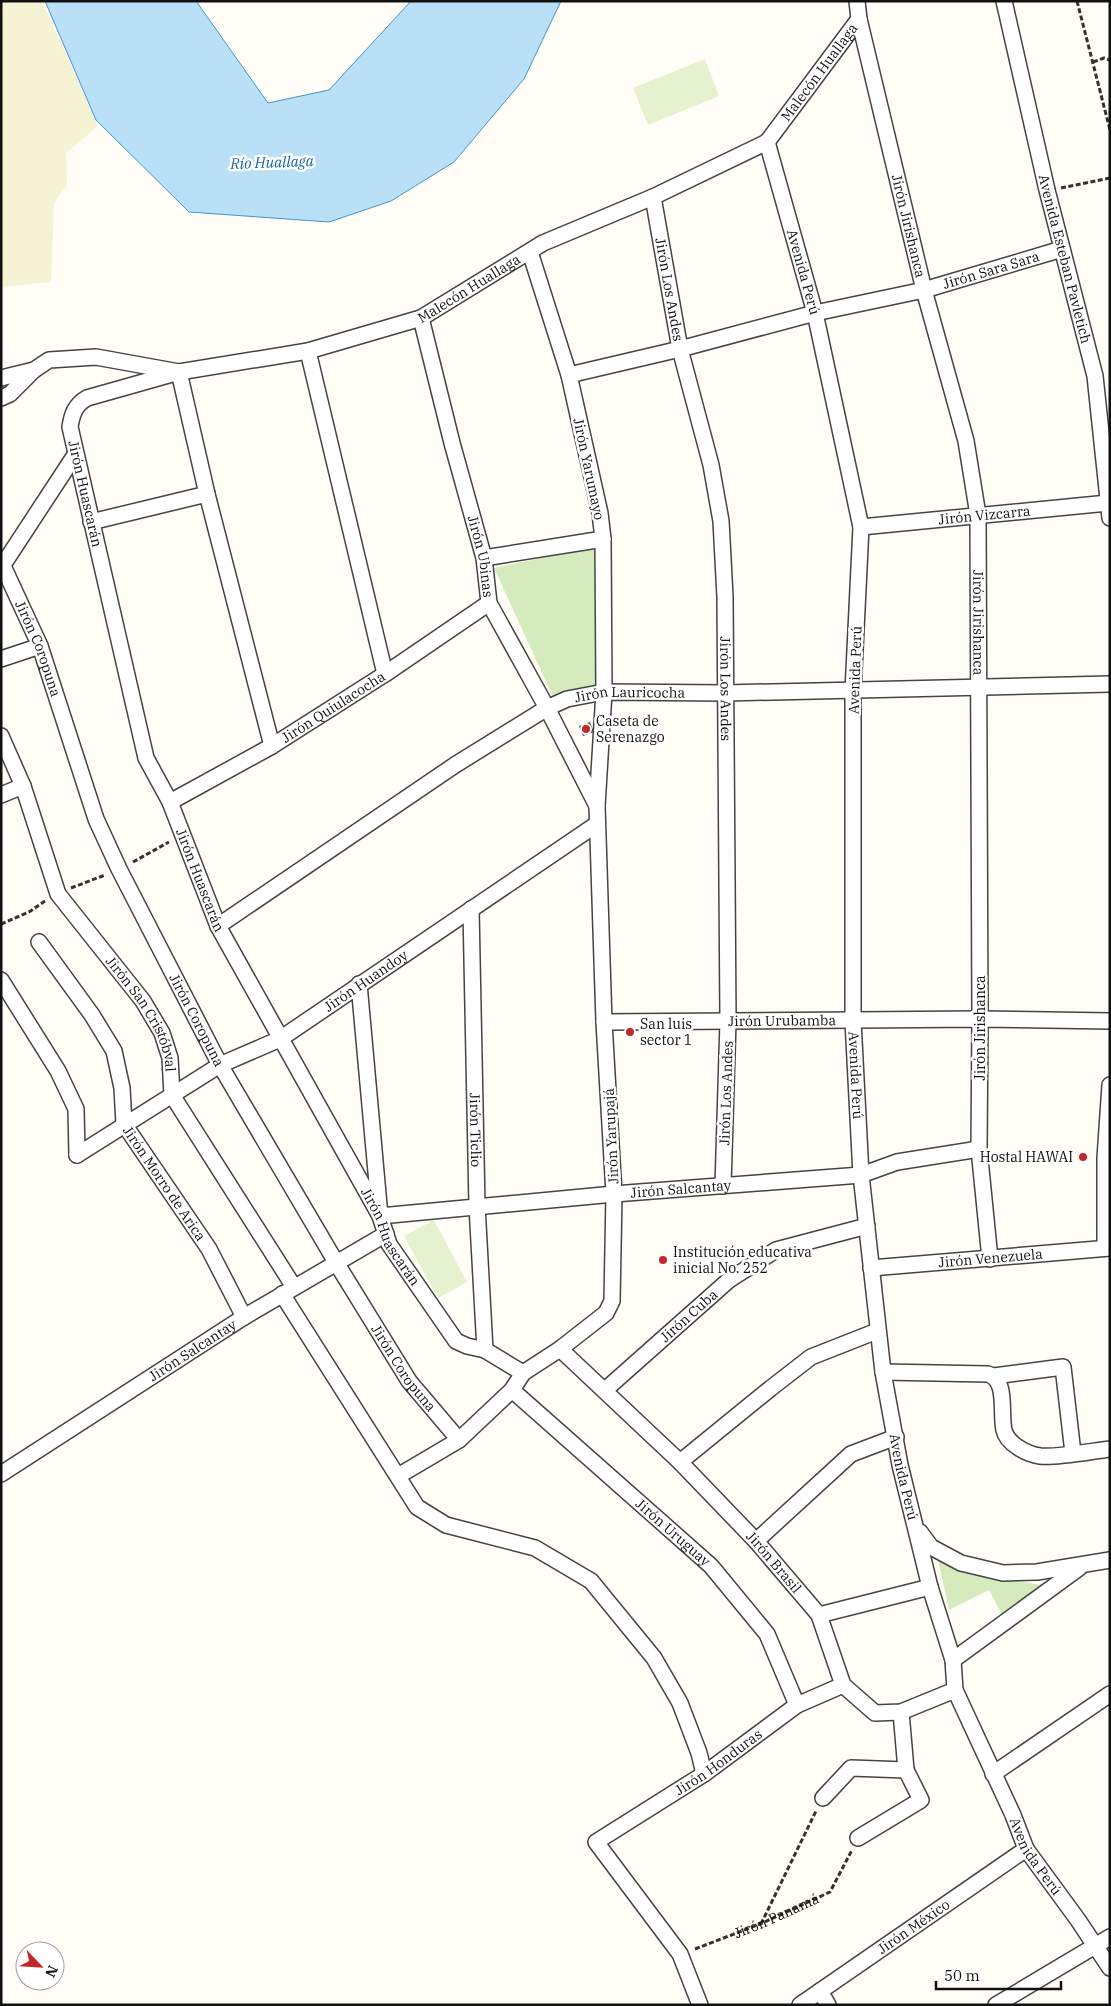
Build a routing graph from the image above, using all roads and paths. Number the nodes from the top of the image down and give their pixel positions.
1 (857, 1) edge
2 (1004, 1) edge
3 (1077, 1) edge
4 (859, 20) junction
5 (1110, 60) edge
6 (1093, 62) junction
7 (1110, 130) edge
8 (767, 142) junction
9 (1110, 178) edge
10 (1047, 190) junction
11 (652, 197) junction
12 (1062, 248) junction
13 (530, 252) junction
14 (924, 290) junction
15 (815, 313) junction
16 (421, 318) junction
17 (680, 349) junction
18 (308, 351) junction
19 (34, 370) junction
20 (178, 372) junction
21 (569, 375) junction
22 (1, 378) edge
23 (1, 398) edge
24 (75, 455) junction
25 (206, 494) junction
26 (1108, 503) junction
27 (978, 516) junction
28 (1110, 518) edge
29 (91, 522) junction
30 (861, 527) junction
31 (603, 539) junction
32 (484, 558) junction
33 (2, 567) edge
34 (489, 603) junction
35 (40, 646) junction
36 (1, 659) edge
37 (385, 674) junction
38 (1110, 684) edge
39 (978, 688) junction
40 (853, 691) junction
41 (604, 692) junction
42 (726, 693) junction
43 (547, 708) junction
44 (1, 736) edge
45 (272, 746) junction
46 (23, 786) junction
47 (1, 795) edge
48 (170, 802) junction
49 (597, 806) junction
50 (598, 824) junction
51 (182, 834) junction
52 (119, 870) junction
53 (58, 894) junction
54 (471, 909) junction
55 (1, 924) edge
56 (218, 926) junction
57 (39, 942) dead end
58 (1, 980) edge
59 (359, 984) junction
60 (980, 1019) junction
61 (728, 1020) junction
62 (853, 1021) junction
63 (1110, 1021) edge
64 (604, 1022) junction
65 (280, 1039) junction
66 (220, 1065) junction
67 (1110, 1085) edge
68 (172, 1095) junction
69 (124, 1124) junction
70 (979, 1149) junction
71 (861, 1175) junction
72 (723, 1186) junction
73 (614, 1194) junction
74 (477, 1206) junction
75 (380, 1216) junction
76 (866, 1226) junction
77 (386, 1234) junction
78 (1107, 1248) edge
79 (990, 1259) junction
80 (336, 1264) junction
81 (871, 1268) junction
82 (288, 1290) junction
83 (244, 1317) junction
84 (877, 1331) junction
85 (485, 1350) junction
86 (560, 1350) junction
87 (882, 1372) junction
88 (523, 1373) junction
89 (994, 1376) junction
90 (512, 1390) junction
91 (605, 1390) junction
92 (896, 1437) junction
93 (459, 1440) junction
94 (1110, 1449) edge
95 (1073, 1453) junction
96 (680, 1462) junction
97 (1, 1474) edge
98 (398, 1476) junction
99 (917, 1529) junction
100 (756, 1541) junction
101 (1110, 1560) edge
102 (1083, 1565) junction
103 (930, 1587) junction
104 (819, 1615) junction
105 (953, 1660) junction
106 (843, 1685) junction
107 (955, 1690) junction
108 (1110, 1694) edge
109 (797, 1705) junction
110 (900, 1712) junction
111 (906, 1770) junction
112 (704, 1774) junction
113 (992, 1774) junction
114 (822, 1798) joint
115 (858, 1838) joint
116 (1026, 1849) junction
117 (760, 1924) junction
118 (1110, 1937) edge
119 (1095, 1947) junction
120 (680, 1954) junction
121 (1110, 1968) edge
122 (820, 1991) junction
123 (700, 2005) edge
124 (800, 2005) edge
125 (828, 2005) edge
126 (996, 2005) edge

1 - 4 street, Jirón Jirishanca
2 - 10 street, Avenida Esteban Pavletich
3 - 6 path
4 - 8 street, Malecón Huallaga
4 - 14 street, Jirón Jirishanca
5 - 6 path
6 - 7 path
8 - 11 street, Malecón Huallaga
8 - 15 street, Avenida Perú
9 - 10 path
10 - 12 street, Avenida Esteban Pavletich
11 - 13 street, Malecón Huallaga
11 - 17 street, Jirón Los Andes
12 - 14 street, Jirón Sara Sara
12 - 26 street, Avenida Esteban Pavletich
13 - 16 street, Malecón Huallaga
13 - 21 street, Jirón Yarumayo
14 - 15 street, Jirón Sara Sara
14 - 27 street, Jirón Jirishanca
15 - 17 street, Jirón Sara Sara
15 - 30 street, Avenida Perú
16 - 18 street, Malecón Huallaga
16 - 32 street, Jirón Ubinas
17 - 21 street, Jirón Sara Sara
17 - 42 street, Jirón Los Andes
18 - 20 street, Malecón Huallaga
18 - 37 street
19 - 20 street, Malecón Huallaga
19 - 22 street, Malecón Huallaga
19 - 23 street
20 - 24 street, Jirón Huascarán
20 - 25 street
21 - 31 street, Jirón Yarumayo
24 - 29 street, Jirón Huascarán
24 - 33 street
25 - 29 street
25 - 45 street
26 - 27 street, Jirón Vizcarra
26 - 28 street, Avenida Esteban Pavletich
27 - 30 street, Jirón Vizcarra
27 - 39 street, Jirón Jirishanca
29 - 48 street, Jirón Huascarán
30 - 40 street, Avenida Perú
31 - 32 street
31 - 41 street, Jirón Yarumayo
32 - 34 street, Jirón Ubinas
33 - 35 street, Jirón Coropuna
34 - 37 street, Jirón Quiulacocha
34 - 43 street, Jirón Ubinas
35 - 36 street
35 - 52 street, Jirón Coropuna
37 - 45 street, Jirón Quiulacocha
38 - 39 street, Jirón Lauricocha
39 - 40 street, Jirón Lauricocha
39 - 60 street, Jirón Jirishanca
40 - 42 street, Jirón Lauricocha
40 - 62 street, Avenida Perú
41 - 42 street, Jirón Lauricocha
41 - 43 street, Jirón Lauricocha
41 - 49 street, Jirón Yarupajá
42 - 61 street, Jirón Los Andes
43 - 49 street, Jirón Ubinas
43 - 56 street, Jirón Lauricocha
44 - 46 street, Jirón San Cristóbval
45 - 48 street, Jirón Quiulacocha
46 - 47 street
46 - 53 street, Jirón San Cristóbval
48 - 51 street, Jirón Huascarán
49 - 50 street, Jirón Yarupajá
50 - 54 street, Jirón Huandoy
50 - 64 street, Jirón Yarupajá
51 - 52 path
51 - 56 street, Jirón Huascarán
52 - 53 path
52 - 66 street, Jirón Coropuna
53 - 55 path
53 - 68 street, Jirón San Cristóbval
54 - 59 street, Jirón Huandoy
54 - 74 street, Jirón Ticlio
56 - 65 street, Jirón Huascarán
57 - 69 street, Jirón Morro de Arica
58 - 69 street, Jirón Huandoy
59 - 65 street, Jirón Huandoy
59 - 75 street
60 - 62 street, Jirón Urubamba
60 - 63 street, Jirón Urubamba
60 - 70 street, Jirón Jirishanca
61 - 62 street, Jirón Urubamba
61 - 64 street, Jirón Urubamba
61 - 72 street, Jirón Los Andes
62 - 71 street, Avenida Perú
64 - 73 street, Jirón Yarupajá
65 - 66 street, Jirón Huandoy
65 - 75 street, Jirón Huascarán
66 - 68 street, Jirón Huandoy
66 - 80 street, Jirón Coropuna
67 - 78 street
68 - 69 street, Jirón Huandoy
68 - 82 street, Jirón San Cristóbval
69 - 83 street, Jirón Morro de Arica
70 - 71 street, Jirón Salcantay
70 - 79 street, Jirón Jirishanca
71 - 72 street, Jirón Salcantay
71 - 76 street, Avenida Perú
72 - 73 street, Jirón Salcantay
73 - 74 street, Jirón Salcantay
73 - 86 street, Jirón Yarupajá
74 - 75 street, Jirón Salcantay
74 - 85 street, Jirón Ticlio
75 - 77 street, Jirón Huascarán
76 - 81 street, Avenida Perú
76 - 91 street, Jirón Cuba
77 - 80 street, Jirón Salcantay
77 - 85 street, Jirón Huascarán
78 - 79 street, Jirón Venezuela
79 - 81 street, Jirón Venezuela
80 - 82 street, Jirón Salcantay
80 - 93 street, Jirón Coropuna
81 - 84 street, Avenida Perú
82 - 83 street, Jirón Salcantay
82 - 98 street, Jirón San Cristóbval
83 - 97 street, Jirón Salcantay
84 - 87 street, Avenida Perú
84 - 96 street
85 - 88 street, Jirón Huascarán
86 - 88 street, Jirón Yarupajá
86 - 91 street, Jirón Brasil
87 - 89 street
87 - 92 street, Avenida Perú
88 - 90 street, Jirón Yarupajá
89 - 95 street
89 - 95 street
90 - 93 street, Jirón Yarupajá
90 - 109 street, Jirón Uruguay
91 - 96 street, Jirón Brasil
92 - 99 street, Avenida Perú
92 - 100 street
93 - 98 street, Jirón Yarupajá
94 - 95 street
96 - 100 street, Jirón Brasil
98 - 112 street, Jirón San Cristóbval
99 - 102 street
99 - 103 street, Avenida Perú
100 - 104 street, Jirón Brasil
101 - 102 street
102 - 105 street
103 - 104 street
103 - 105 street, Avenida Perú
104 - 106 street, Jirón Brasil
105 - 107 street, Avenida Perú
106 - 109 street, Jirón Honduras
106 - 110 street, Jirón Brasil
107 - 110 street, Jirón Brasil
107 - 113 street, Avenida Perú
108 - 113 street
109 - 112 street, Jirón Honduras
110 - 111 street
111 - 114 street
111 - 115 street
112 - 120 street, Jirón Honduras
113 - 116 street, Avenida Perú
114 - 117 path
115 - 117 path, Jirón Panamá
116 - 119 street, Avenida Perú
116 - 122 street, Jirón México
117 - 120 path, Jirón Panamá
118 - 119 street
119 - 121 street, Avenida Perú
119 - 126 street
120 - 123 street
122 - 124 street, Jirón México
122 - 125 street

